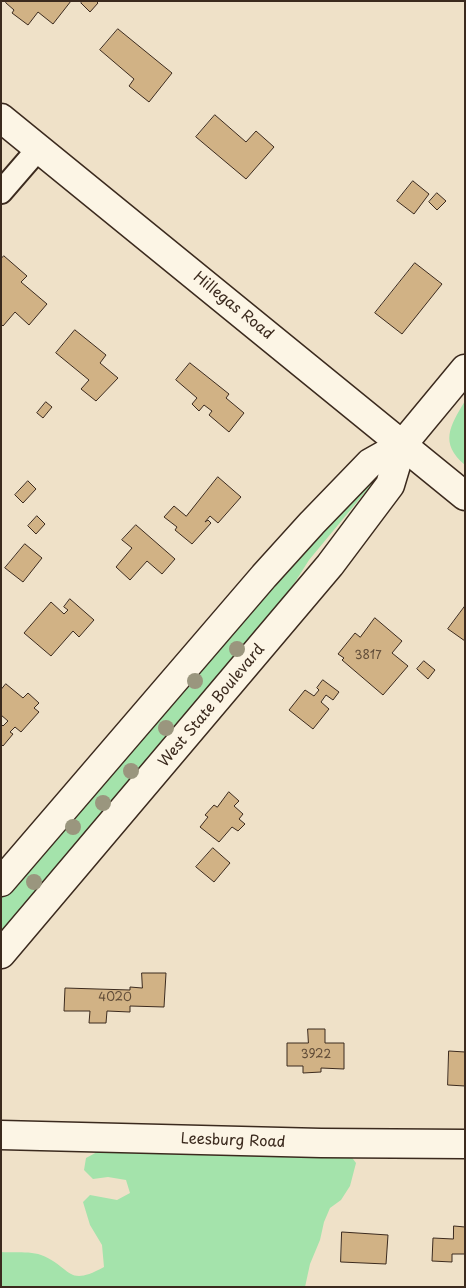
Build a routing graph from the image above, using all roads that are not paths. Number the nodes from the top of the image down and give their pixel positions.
1 (1, 118) edge
2 (39, 148) junction
3 (1, 192) edge
4 (465, 369) edge
5 (402, 445) junction
6 (465, 496) edge
7 (1, 882) edge
8 (1, 954) edge
9 (1, 1135) edge
10 (465, 1144) edge

1 - 2 main road, Hillegas Road
2 - 3 street
2 - 5 main road, Hillegas Road
4 - 5 main road, West State Boulevard
5 - 6 main road, Hillegas Road
5 - 7 main road, West State Boulevard
5 - 8 main road, West State Boulevard
9 - 10 main road, Leesburg Road

